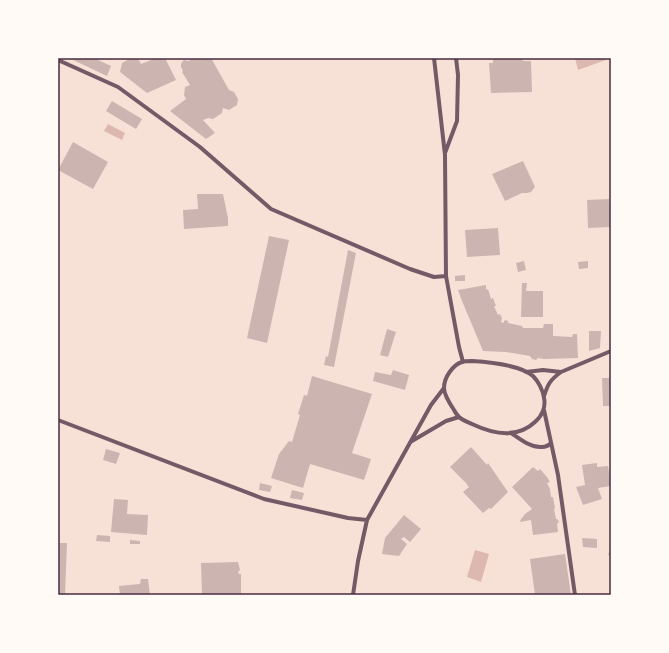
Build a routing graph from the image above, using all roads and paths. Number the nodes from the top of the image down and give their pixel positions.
1 (434, 58) edge
2 (456, 58) edge
3 (58, 60) edge
4 (445, 155) junction
5 (446, 276) junction
6 (611, 351) edge
7 (463, 362) junction
8 (526, 372) junction
9 (561, 372) junction
10 (444, 388) junction
11 (544, 396) junction
12 (544, 410) junction
13 (459, 417) junction
14 (58, 420) edge
15 (512, 433) junction
16 (411, 441) junction
17 (551, 443) junction
18 (367, 520) junction
19 (353, 595) edge
20 (576, 595) edge

1 - 4 street
2 - 4 street
3 - 5 street
4 - 5 street
5 - 7 street
6 - 9 street
7 - 8 street
7 - 10 street
8 - 9 street
8 - 11 street
9 - 11 street
10 - 13 street
10 - 16 street
11 - 12 street
12 - 15 street
12 - 17 street
13 - 15 street
13 - 16 street
14 - 18 street
15 - 17 street
16 - 18 street
17 - 20 street
18 - 19 street

